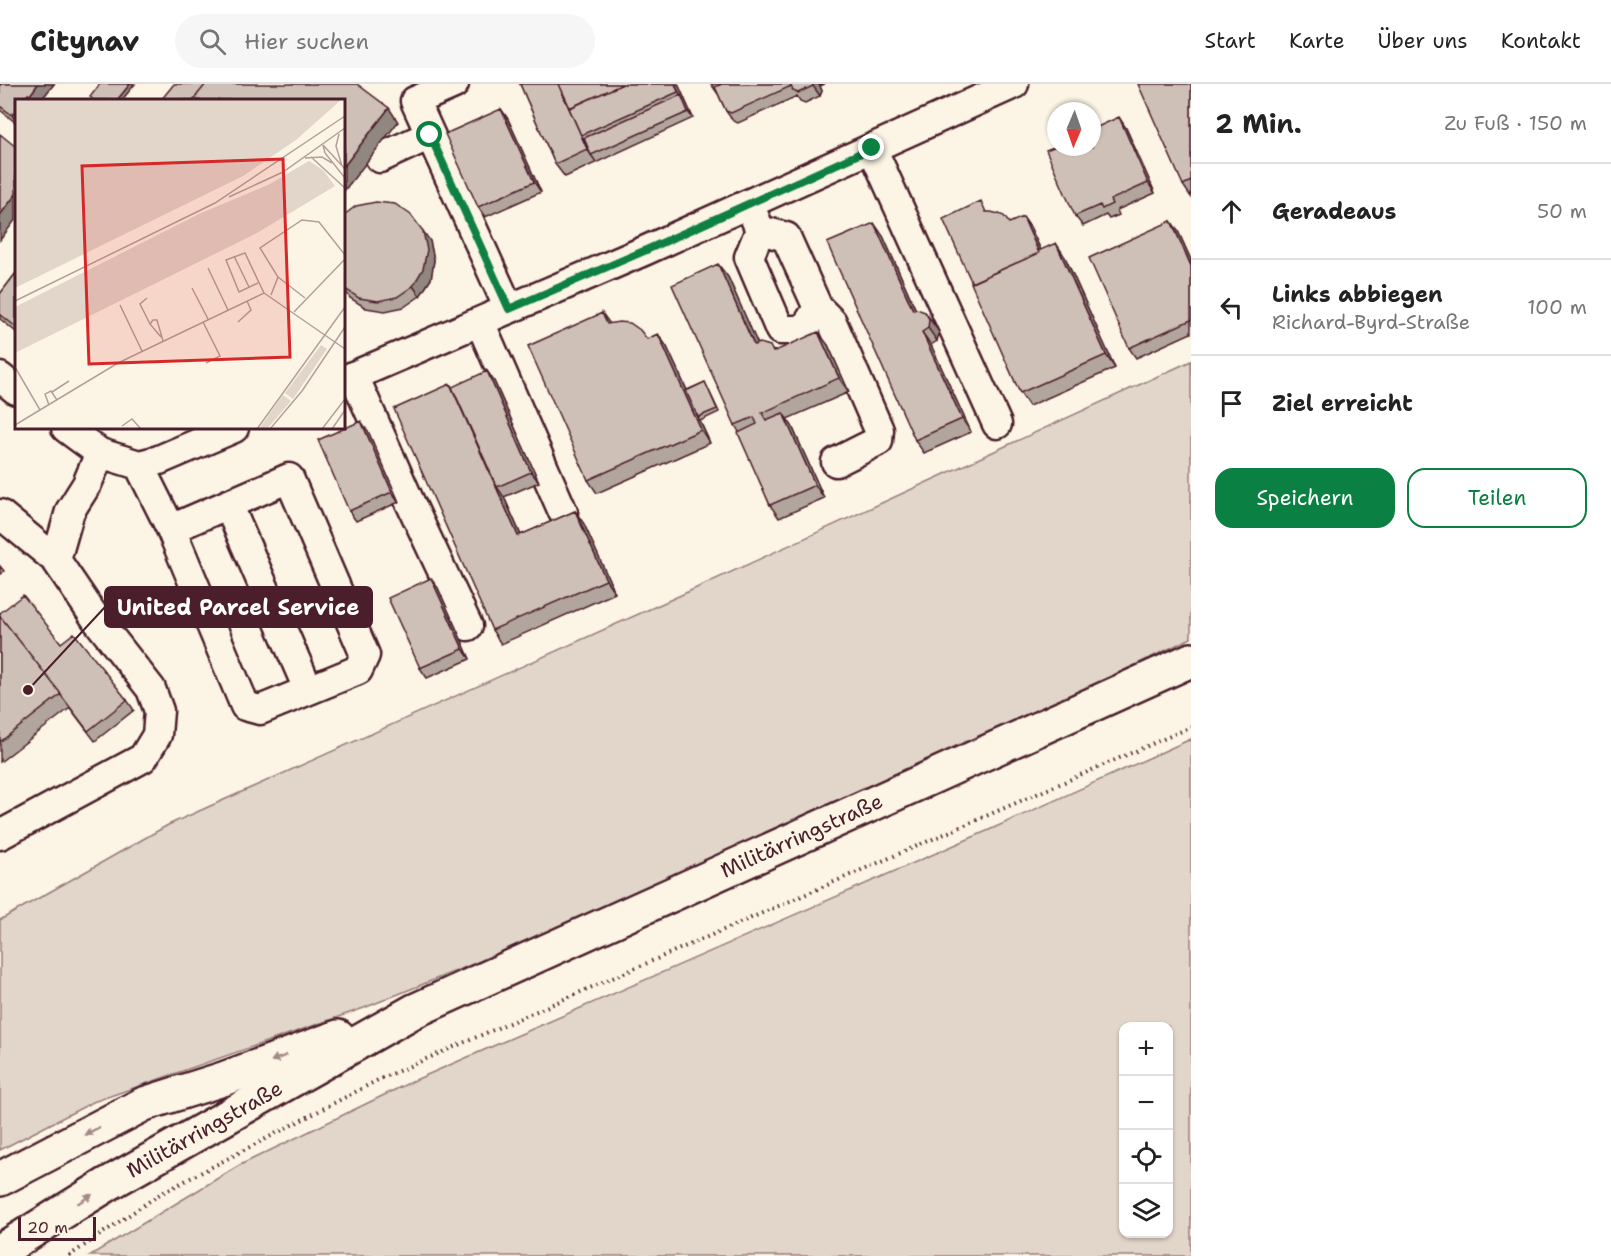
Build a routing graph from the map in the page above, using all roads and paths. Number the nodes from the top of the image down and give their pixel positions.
1 (453, 84) edge
2 (1014, 84) edge
3 (430, 135) junction
4 (872, 148) junction
5 (380, 158) dead end
6 (748, 204) junction
7 (760, 230) junction
8 (818, 308) junction
9 (509, 309) junction
10 (480, 322) junction
11 (0, 377) edge
12 (349, 378) edge
13 (15, 389) edge
14 (997, 424) dead end
15 (67, 429) edge
16 (232, 429) edge
17 (100, 453) junction
18 (836, 462) dead end
19 (140, 465) junction
20 (228, 504) junction
21 (563, 512) dead end
22 (0, 514) edge
23 (171, 528) junction
24 (56, 560) junction
25 (468, 626) dead end
26 (1191, 660) edge
27 (308, 689) junction
28 (1191, 727) edge
29 (0, 835) edge
30 (414, 1011) junction
31 (0, 1179) edge
32 (0, 1251) edge
33 (69, 1256) edge

1 - 3 street
2 - 4 street
3 - 5 street
3 - 9 street
4 - 6 street
4 - 14 street
6 - 7 street
6 - 9 street
7 - 8 street
7 - 8 street
8 - 18 street
9 - 10 street
10 - 12 street
10 - 21 street
11 - 13 street
12 - 25 street
15 - 17 street
16 - 19 street
17 - 19 street
17 - 24 street
19 - 23 street
20 - 23 street
20 - 27 street
20 - 27 street
22 - 24 street
23 - 27 street
24 - 29 street
26 - 30 main road, Militärringstraße
28 - 33 path
30 -> 31 main road, Militärringstraße
32 -> 30 main road, Militärringstraße

